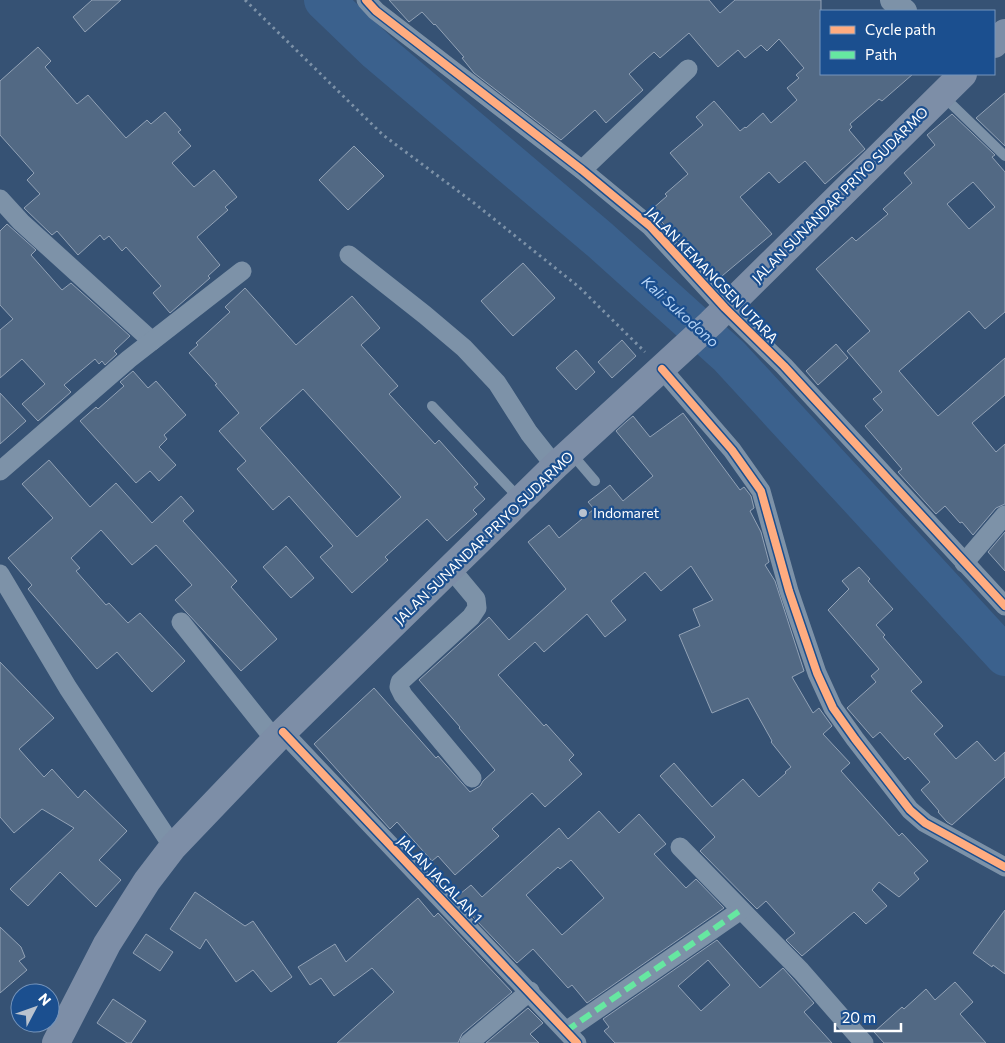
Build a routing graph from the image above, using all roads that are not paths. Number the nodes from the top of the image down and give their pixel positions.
1 (366, 0) edge
2 (892, 0) edge
3 (904, 10) edge
4 (1005, 34) edge
5 (995, 43) edge
6 (688, 69) dead end
7 (962, 75) edge
8 (942, 95) junction
9 (1005, 156) edge
10 (582, 170) junction
11 (0, 199) edge
12 (349, 254) dead end
13 (242, 271) dead end
14 (718, 316) junction
15 (152, 341) junction
16 (667, 364) junction
17 (432, 406) dead end
18 (563, 460) junction
19 (0, 471) edge
20 (595, 480) dead end
21 (521, 500) junction
22 (1005, 516) edge
23 (964, 562) junction
24 (451, 569) junction
25 (0, 574) edge
26 (1005, 606) edge
27 (181, 622) dead end
28 (279, 736) junction
29 (472, 778) dead end
30 (173, 847) junction
31 (680, 847) dead end
32 (1005, 867) edge
33 (741, 910) junction
34 (530, 992) junction
35 (572, 1037) edge
36 (56, 1043) edge
37 (469, 1043) edge
38 (864, 1043) edge

1 - 10 street, JALAN KEMANGSEN UTARA
2 - 3 street
4 - 5 main road
6 - 10 street
7 - 8 main road, JALAN SUNANDAR PRIYO SUDARMO
8 - 9 lane
8 - 14 main road, JALAN SUNANDAR PRIYO SUDARMO
10 - 14 street, JALAN KEMANGSEN UTARA
11 - 15 street
12 - 18 street
13 - 15 street
14 - 16 main road, JALAN SUNANDAR PRIYO SUDARMO
14 - 23 street, JALAN KEMANGSEN UTARA
15 - 19 street
16 - 18 main road, JALAN SUNANDAR PRIYO SUDARMO
16 - 32 street
17 - 21 lane
18 - 20 lane
18 - 21 main road, JALAN SUNANDAR PRIYO SUDARMO
21 - 24 main road, JALAN SUNANDAR PRIYO SUDARMO
22 - 23 street
23 - 26 street, JALAN KEMANGSEN UTARA
24 - 28 main road, JALAN SUNANDAR PRIYO SUDARMO
24 - 29 street
25 - 30 street
27 - 28 street, JALAN JAGALAN 1
28 - 30 main road, JALAN SUNANDAR PRIYO SUDARMO
28 - 34 street, JALAN JAGALAN 1
30 - 36 main road, JALAN SUNANDAR PRIYO SUDARMO
31 - 33 street
33 - 35 street
33 - 38 street
34 - 35 street, JALAN JAGALAN 1
34 - 37 street

